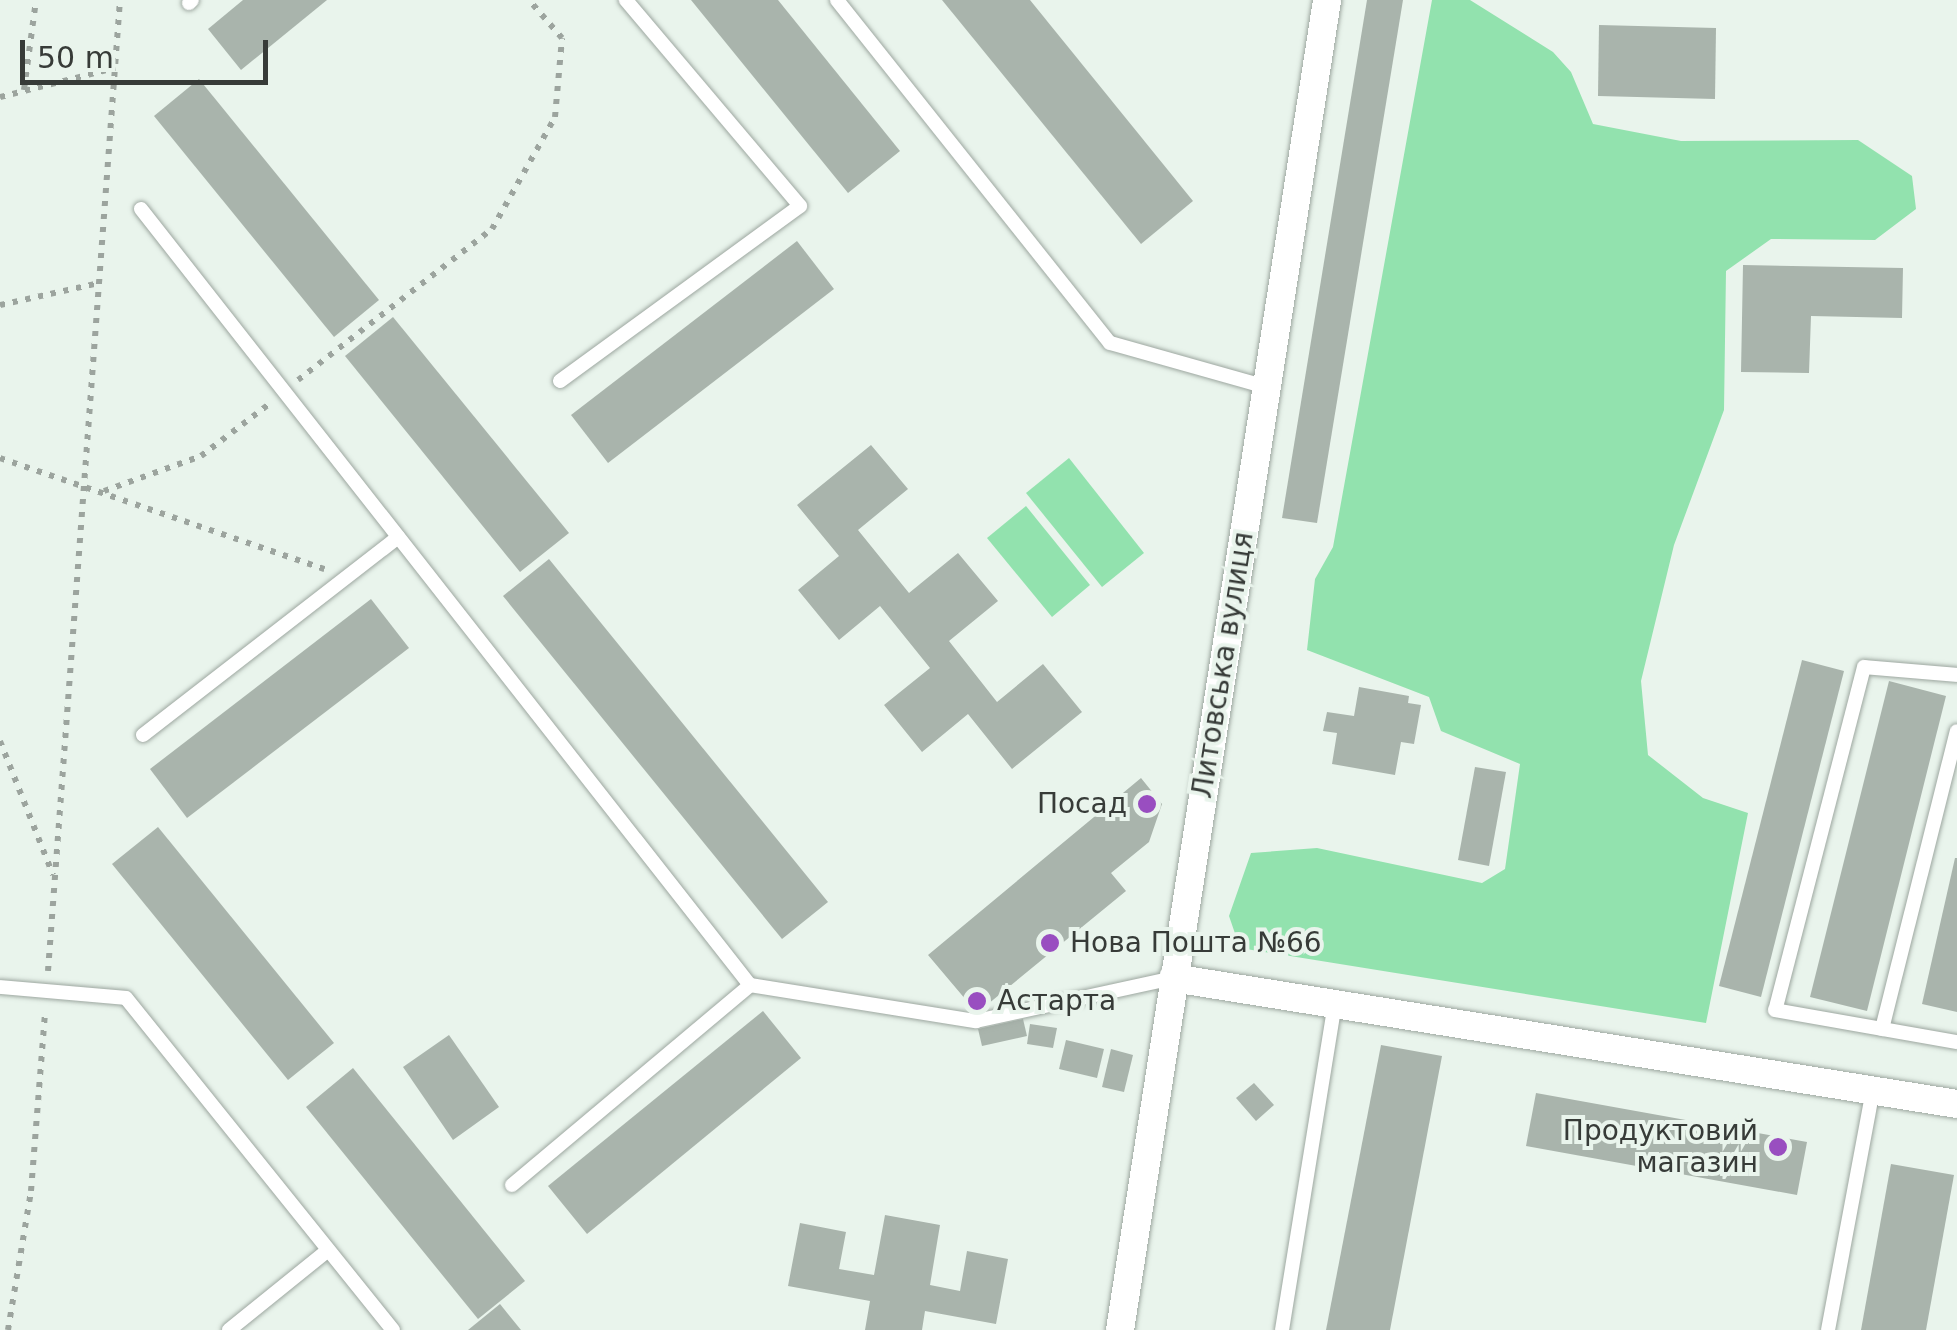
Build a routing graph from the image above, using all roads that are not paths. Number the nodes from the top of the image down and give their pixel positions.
1 (626, 0) edge
2 (837, 0) edge
3 (1327, 0) edge
4 (141, 209) dead end
5 (560, 381) dead end
6 (1268, 388) junction
7 (398, 537) junction
8 (1957, 675) edge
9 (1957, 731) edge
10 (143, 735) dead end
11 (1173, 978) junction
12 (750, 985) junction
13 (0, 988) edge
14 (1335, 1004) junction
15 (1882, 1029) junction
16 (1957, 1042) edge
17 (1873, 1090) junction
18 (1957, 1104) edge
19 (512, 1185) dead end
20 (328, 1250) junction
21 (229, 1330) edge
22 (393, 1330) edge
23 (1120, 1330) edge
24 (1282, 1330) edge
25 (1828, 1330) edge

1 - 5 lane
2 - 6 lane
3 - 6 street, Литовська вулиця
4 - 7 lane
6 - 11 street, Литовська вулиця
7 - 10 lane
7 - 12 lane
8 - 15 lane
9 - 15 lane
11 - 12 lane
11 - 14 street
11 - 23 street, Литовська вулиця
12 - 19 lane
13 - 20 lane
14 - 17 street
14 - 24 lane
15 - 16 lane
17 - 18 street
17 - 25 lane
20 - 21 lane
20 - 22 lane

